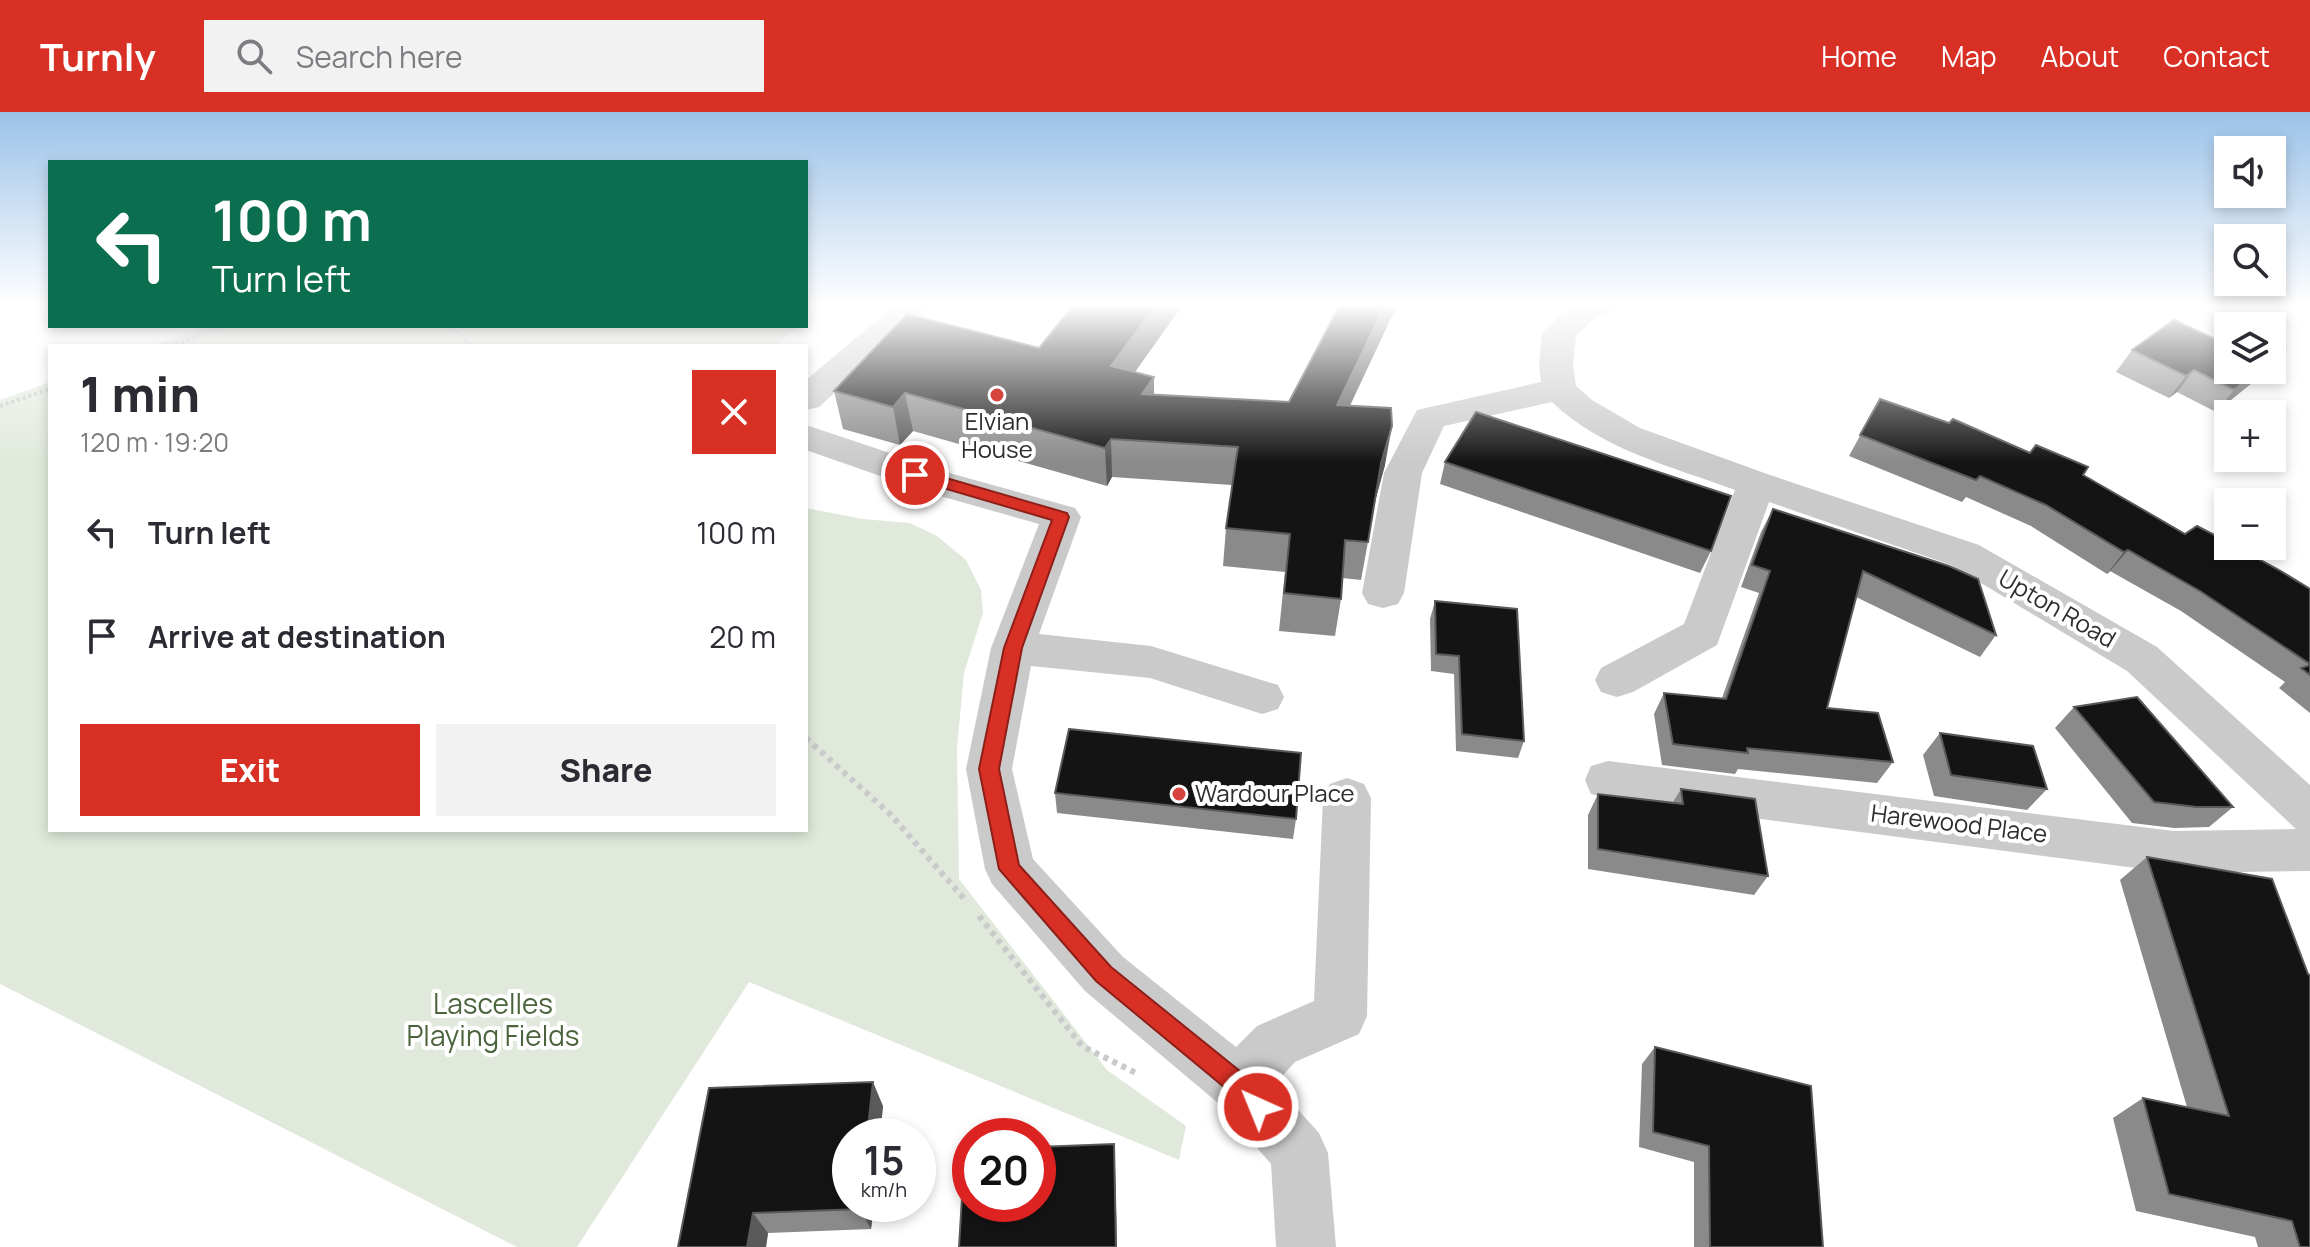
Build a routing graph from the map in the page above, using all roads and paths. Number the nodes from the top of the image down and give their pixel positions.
1 (856, 356) edge
2 (1557, 356) edge
3 (1559, 389) junction
4 (48, 390) edge
5 (808, 397) edge
6 (0, 406) edge
7 (808, 438) edge
8 (1756, 484) junction
9 (1383, 593) dead end
10 (1013, 648) junction
11 (1617, 680) dead end
12 (1262, 697) dead end
13 (1608, 780) dead end
14 (1347, 798) dead end
15 (2310, 814) edge
16 (2310, 850) edge
17 (1238, 1084) junction
18 (1306, 1247) edge

1 - 5 street
2 - 3 street
3 - 8 street, Upton Road
3 - 9 street
4 - 6 path
7 - 10 street
8 - 11 street
8 - 15 street, Upton Road
10 - 12 street
10 - 17 street
13 - 16 street, Harewood Place
14 - 17 street
17 - 18 street

